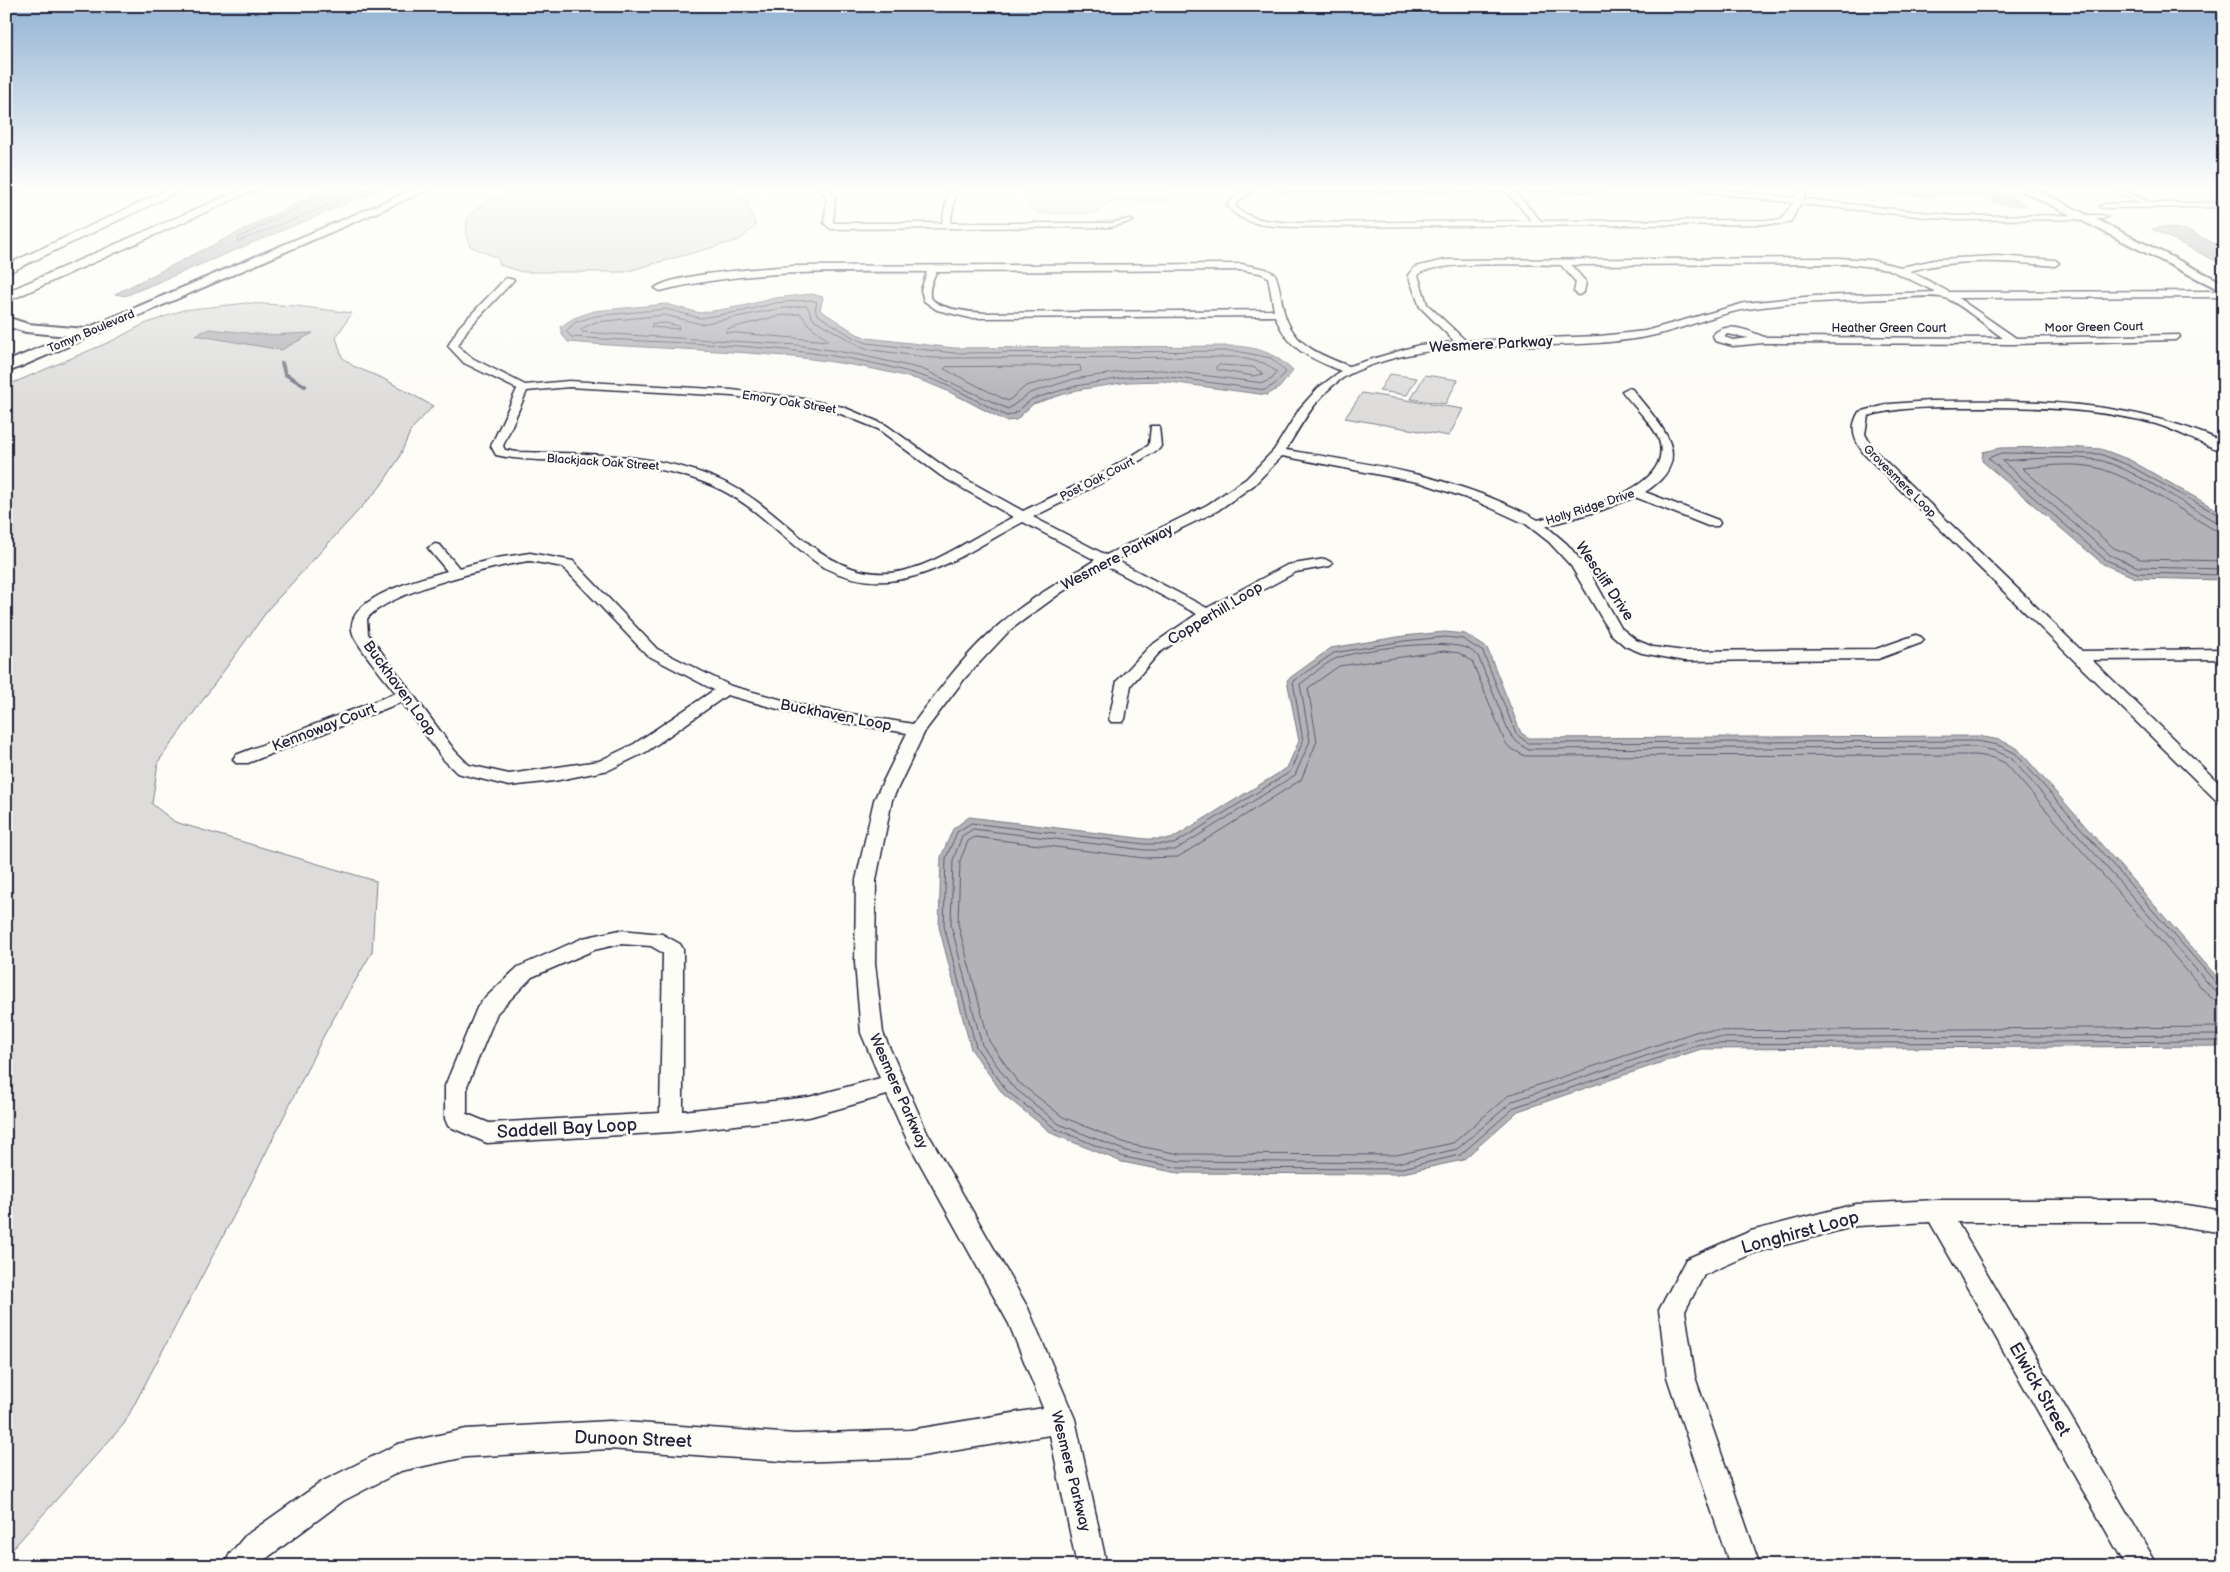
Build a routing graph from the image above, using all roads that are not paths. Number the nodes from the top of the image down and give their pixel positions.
1 (22, 262) edge
2 (62, 262) edge
3 (87, 262) edge
4 (252, 262) edge
5 (1521, 262) edge
6 (1563, 262) edge
7 (1862, 262) edge
8 (1934, 262) edge
9 (2050, 262) edge
10 (2173, 262) edge
11 (2196, 262) edge
12 (2055, 263) dead end
13 (6, 270) edge
14 (932, 270) junction
15 (1901, 270) junction
16 (2224, 278) edge
17 (509, 280) dead end
18 (660, 288) dead end
19 (2224, 288) edge
20 (6, 289) edge
21 (1579, 292) dead end
22 (2224, 294) edge
23 (1946, 295) junction
24 (1869, 297) junction
25 (6, 298) edge
26 (2224, 300) edge
27 (1956, 302) junction
28 (1278, 313) junction
29 (6, 321) edge
30 (87, 333) junction
31 (2175, 337) dead end
32 (1763, 340) dead end
33 (2014, 341) junction
34 (1463, 344) junction
35 (6, 368) edge
36 (1349, 370) junction
37 (523, 388) junction
38 (1628, 391) dead end
39 (1155, 428) dead end
40 (2224, 447) edge
41 (1279, 452) junction
42 (1637, 493) junction
43 (1022, 517) junction
44 (1713, 523) dead end
45 (1536, 524) junction
46 (435, 548) dead end
47 (1104, 561) junction
48 (1325, 563) dead end
49 (457, 574) junction
50 (1207, 614) junction
51 (1916, 640) dead end
52 (2224, 654) edge
53 (2078, 656) junction
54 (725, 689) junction
55 (406, 695) junction
56 (1117, 719) dead end
57 (918, 730) junction
58 (242, 759) dead end
59 (2223, 796) edge
60 (894, 1084) junction
61 (671, 1122) junction
62 (1937, 1212) junction
63 (2224, 1222) edge
64 (1061, 1419) junction
65 (240, 1566) edge
66 (1092, 1566) edge
67 (1745, 1566) edge
68 (2143, 1566) edge

1 - 13 highway
2 - 20 highway
3 - 25 highway
4 - 30 street, Tomyn Boulevard
5 - 34 street
6 - 21 street
7 - 15 street
8 - 15 street
9 - 12 street
10 - 19 street
11 - 16 street
14 - 18 street
14 - 28 street
14 - 28 street
15 - 23 street
17 - 37 street
22 - 23 street, Wesmere Parkway
23 - 24 street, Wesmere Parkway
23 - 27 street
24 - 27 street, Wesmere Parkway
24 - 34 street, Wesmere Parkway
26 - 27 street, Wesmere Parkway
27 - 33 street
28 - 36 street
29 - 30 street
30 - 35 street, Tomyn Boulevard
31 - 33 street, Moor Green Court
32 - 33 street, Heather Green Court
34 - 36 street, Wesmere Parkway
36 - 41 street, Wesmere Parkway
37 - 43 street, Emory Oak Street
37 - 43 street, Blackjack Oak Street
38 - 42 street, Holly Ridge Drive
39 - 43 street, Post Oak Court
40 - 53 street, Grovesmere Loop
41 - 45 street, Wescliff Drive
41 - 47 street, Wesmere Parkway
42 - 44 street
42 - 45 street, Holly Ridge Drive
43 - 47 street, Emory Oak Street
45 - 51 street, Wescliff Drive
46 - 49 street
47 - 50 street, Emory Oak Street
47 - 57 street, Wesmere Parkway
48 - 50 street, Copperhill Loop
49 - 54 street, Buckhaven Loop
49 - 55 street, Buckhaven Loop
50 - 56 street, Copperhill Loop
52 - 53 street
53 - 59 street, Grovesmere Loop
54 - 55 street, Buckhaven Loop
54 - 57 street, Buckhaven Loop
55 - 58 street, Kennoway Court
57 - 60 street, Wesmere Parkway
60 - 61 street, Saddell Bay Loop
60 - 64 street, Wesmere Parkway
61 - 61 street, Saddell Bay Loop
62 - 63 street, Longhirst Loop
62 - 67 street, Longhirst Loop
62 - 68 street, Elwick Street
64 - 65 street, Dunoon Street
64 - 66 street, Wesmere Parkway

